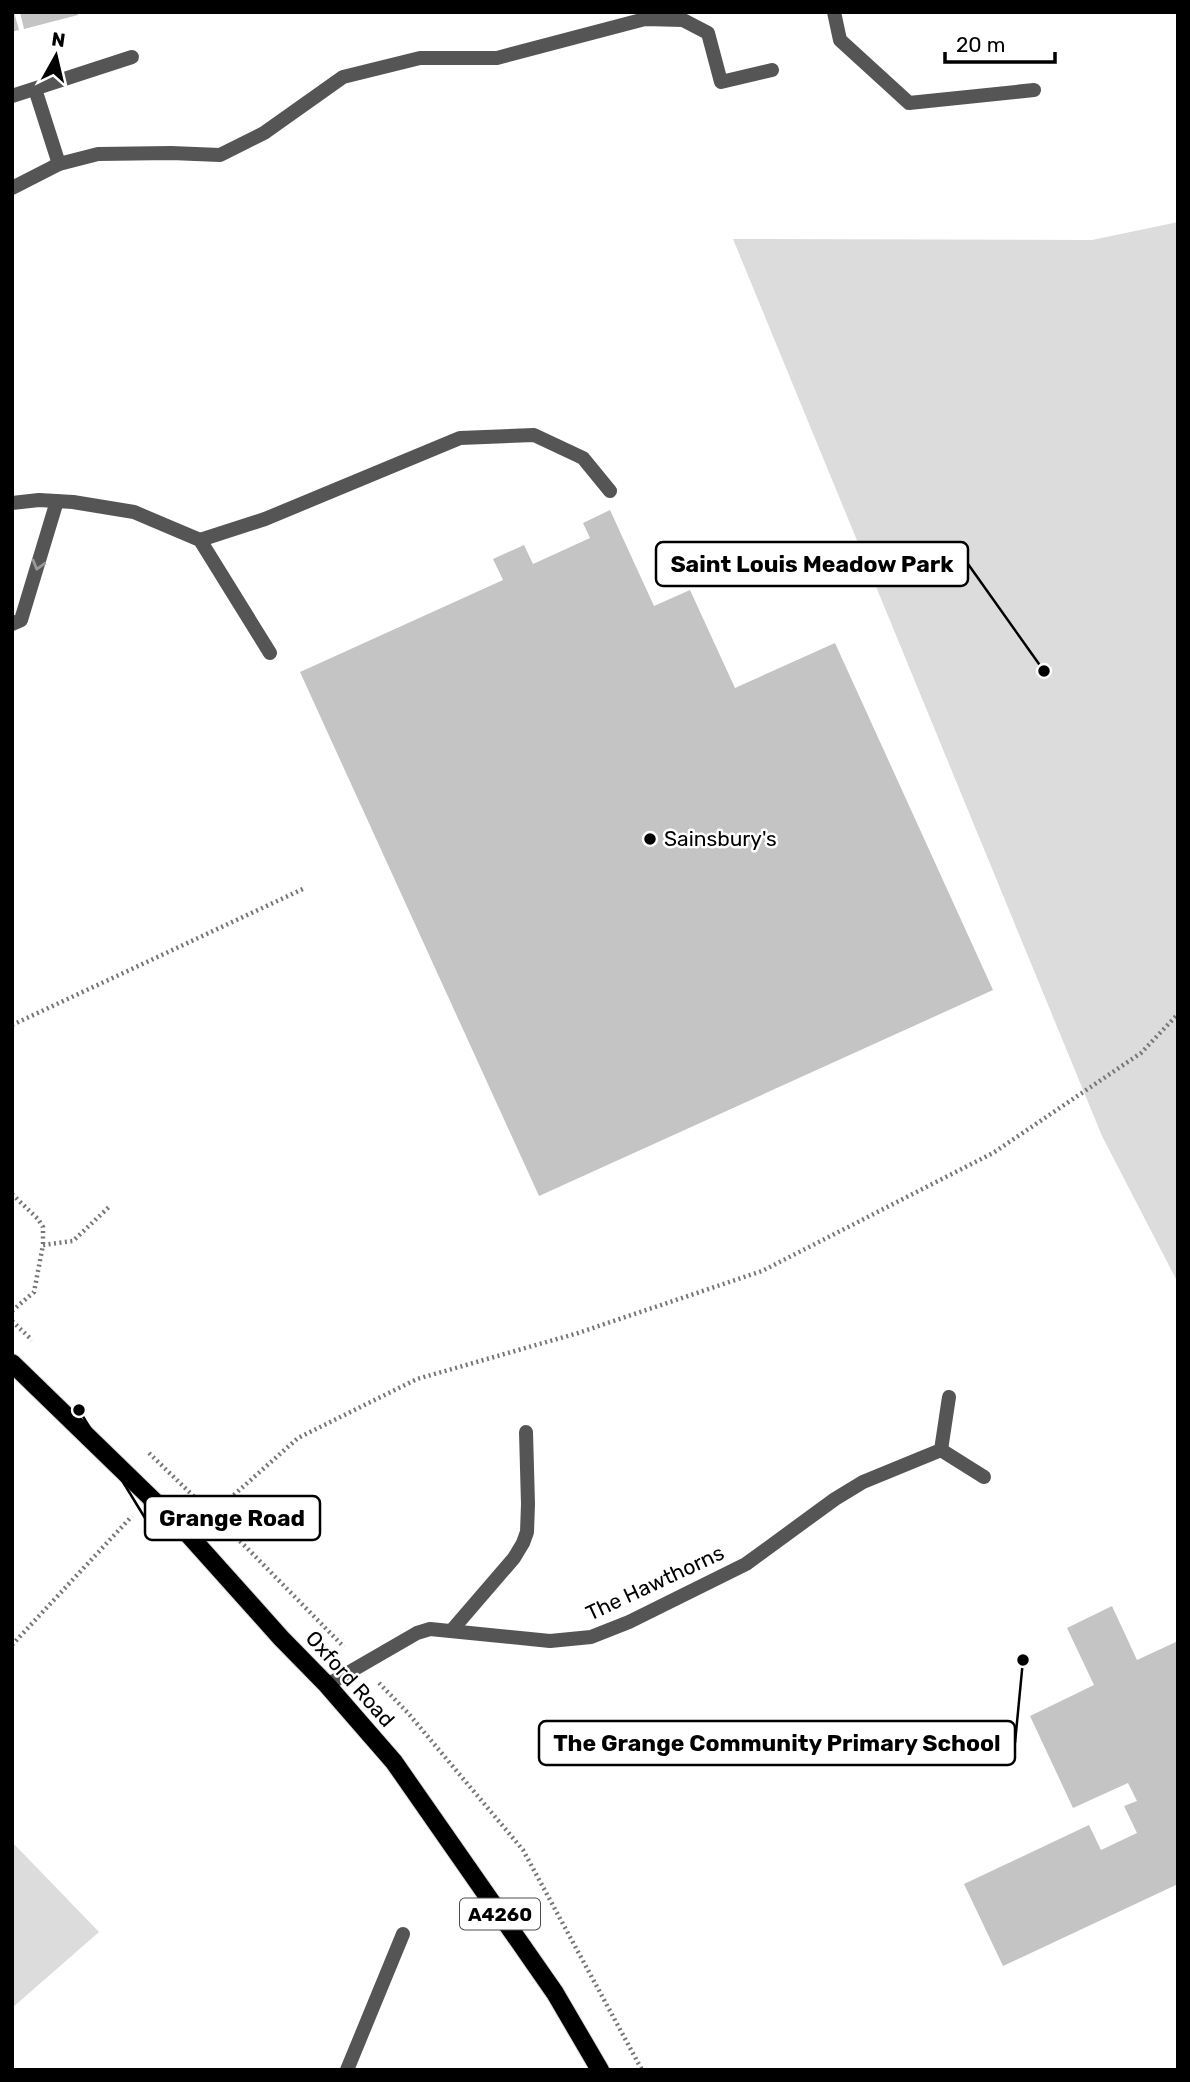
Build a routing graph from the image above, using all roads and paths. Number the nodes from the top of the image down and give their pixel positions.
1 (834, 12) edge
2 (132, 57) dead end
3 (772, 70) dead end
4 (34, 89) junction
5 (1034, 90) dead end
6 (12, 96) edge
7 (59, 164) junction
8 (12, 188) edge
9 (610, 491) dead end
10 (57, 501) junction
11 (12, 503) edge
12 (200, 540) junction
13 (12, 624) edge
14 (270, 653) dead end
15 (305, 888) dead end
16 (1178, 1014) edge
17 (12, 1025) edge
18 (12, 1194) edge
19 (110, 1206) dead end
20 (43, 1245) junction
21 (12, 1311) edge
22 (12, 1363) edge
23 (949, 1397) dead end
24 (526, 1432) dead end
25 (941, 1450) junction
26 (984, 1478) dead end
27 (149, 1498) junction
28 (187, 1533) junction
29 (247, 1548) dead end
30 (452, 1630) junction
31 (12, 1645) edge
32 (361, 1665) junction
33 (327, 1685) junction
34 (403, 1934) dead end
35 (347, 2070) edge
36 (600, 2070) edge
37 (642, 2070) edge

1 - 5 street
2 - 4 street
3 - 7 street
4 - 6 street
4 - 7 street
7 - 8 street
9 - 12 street
10 - 11 street
10 - 12 street
10 -> 13 street
12 - 14 street
15 - 17 path
16 - 28 path
18 - 20 path
19 - 20 path
20 - 21 path
22 - 27 main road, Oxford Road / A4260
23 - 25 street
24 - 30 street
25 - 26 street
25 - 30 street, The Hawthorns
27 - 28 main road, Oxford Road / A4260
27 - 31 path
28 - 33 main road, Oxford Road / A4260
29 - 32 path
30 - 32 street, The Hawthorns
32 - 33 street, The Hawthorns
32 - 37 path
33 - 36 main road, Oxford Road / A4260
34 - 35 street

